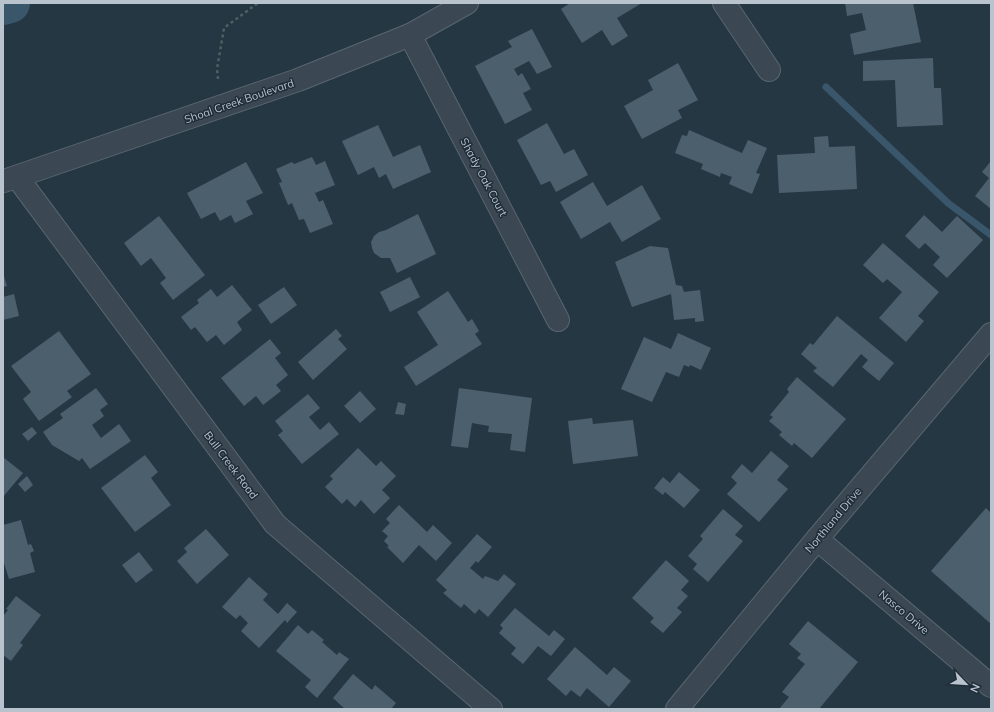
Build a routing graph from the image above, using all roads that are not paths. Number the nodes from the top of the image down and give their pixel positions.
1 (467, 3) edge
2 (724, 3) edge
3 (410, 35) junction
4 (769, 70) dead end
5 (10, 179) edge
6 (558, 320) dead end
7 (991, 334) edge
8 (817, 539) junction
9 (991, 686) edge
10 (491, 709) edge
11 (677, 709) edge

1 - 3 street, Shoal Creek Boulevard
2 - 4 street
3 - 5 street, Shoal Creek Boulevard
3 - 6 street, Shady Oak Court
5 - 10 street, Bull Creek Road
7 - 8 street, Northland Drive
8 - 9 street, Nasco Drive
8 - 11 street, Northland Drive

